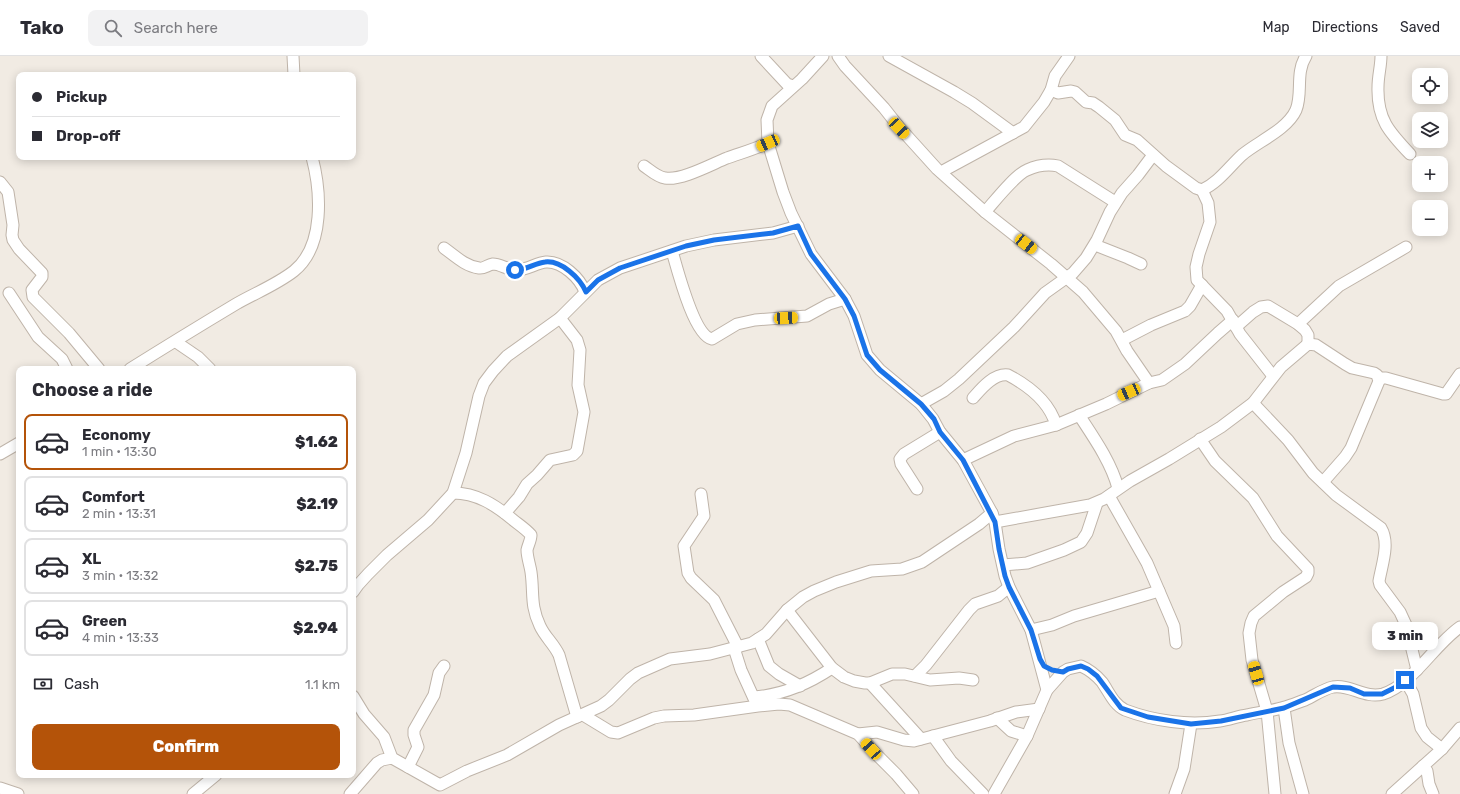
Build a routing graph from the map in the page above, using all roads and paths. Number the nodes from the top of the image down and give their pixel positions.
1 (293, 56) edge
2 (761, 56) edge
3 (823, 56) edge
4 (838, 56) edge
5 (889, 56) edge
6 (1069, 56) edge
7 (1306, 56) edge
8 (1381, 56) edge
9 (294, 72) edge
10 (793, 86) junction
11 (1051, 90) junction
12 (1013, 133) junction
13 (768, 143) junction
14 (1410, 154) dead end
15 (1153, 155) junction
16 (312, 160) edge
17 (644, 166) dead end
18 (941, 172) junction
19 (0, 182) edge
20 (1202, 190) junction
21 (1115, 202) junction
22 (985, 212) junction
23 (798, 226) junction
24 (1095, 245) junction
25 (1406, 247) dead end
26 (444, 248) dead end
27 (672, 251) junction
28 (1141, 264) dead end
29 (1067, 278) junction
30 (1202, 285) junction
31 (586, 292) junction
32 (9, 293) dead end
33 (845, 299) junction
34 (560, 318) junction
35 (1234, 323) junction
36 (1298, 324) junction
37 (1122, 340) junction
38 (176, 342) junction
39 (1308, 344) junction
40 (65, 366) edge
41 (96, 366) edge
42 (135, 366) edge
43 (207, 366) edge
44 (1460, 374) edge
45 (1273, 376) junction
46 (1379, 378) junction
47 (1149, 383) junction
48 (973, 398) dead end
49 (921, 404) junction
50 (1253, 404) junction
51 (1079, 415) junction
52 (1056, 424) junction
53 (940, 432) junction
54 (1200, 439) junction
55 (16, 445) edge
56 (0, 454) edge
57 (963, 460) junction
58 (1322, 482) junction
59 (1118, 488) junction
60 (917, 489) dead end
61 (454, 493) junction
62 (701, 494) dead end
63 (1109, 496) junction
64 (1096, 503) junction
65 (505, 513) junction
66 (993, 518) junction
67 (1003, 565) junction
68 (1009, 587) junction
69 (356, 588) edge
70 (1158, 591) junction
71 (787, 610) junction
72 (1460, 627) edge
73 (1031, 630) junction
74 (758, 639) junction
75 (1176, 642) dead end
76 (736, 648) junction
77 (1040, 659) junction
78 (444, 666) dead end
79 (832, 668) junction
80 (1416, 670) junction
81 (1063, 672) junction
82 (915, 676) junction
83 (973, 680) dead end
84 (1405, 680) junction
85 (870, 683) junction
86 (800, 686) junction
87 (1047, 690) junction
88 (356, 701) edge
89 (756, 701) junction
90 (1284, 708) junction
91 (1039, 709) junction
92 (1267, 711) junction
93 (580, 716) junction
94 (996, 718) junction
95 (1191, 724) junction
96 (1460, 728) edge
97 (858, 734) junction
98 (933, 736) junction
99 (1027, 736) junction
100 (921, 739) junction
101 (1442, 749) junction
102 (392, 758) junction
103 (1423, 766) junction
104 (408, 767) junction
105 (212, 778) edge
106 (0, 788) edge
107 (442, 790) edge
108 (18, 794) edge
109 (193, 794) edge
110 (350, 794) edge
111 (912, 794) edge
112 (983, 794) edge
113 (994, 794) edge
114 (1175, 794) edge
115 (1275, 794) edge
116 (1303, 794) edge
117 (1392, 794) edge
118 (1434, 794) edge

1 - 9 street
2 - 10 street
3 - 10 street
4 - 18 street
5 - 12 street
6 - 11 street
7 - 20 street
8 - 14 street
10 - 13 street
11 - 12 street
11 - 15 street
12 - 18 street
13 - 17 street
13 - 23 street
15 - 20 street
15 - 21 street
16 - 38 street
18 - 22 street
19 - 41 street
20 - 30 street
21 - 22 street
21 - 24 street
22 - 29 street
23 - 27 street
23 - 33 street
24 - 28 street
24 - 29 street
25 - 36 street
26 - 31 street
27 - 31 street
27 - 33 street
29 - 37 street
29 - 49 street
30 - 35 street
30 - 37 street
31 - 34 street
32 - 40 street
33 - 49 street
34 - 61 street
34 - 65 street
35 - 36 street
35 - 45 street
35 - 47 street
36 - 39 street
37 - 47 street
38 - 42 street
38 - 43 street
39 - 45 street
39 - 46 street
44 - 46 street
45 - 50 street
46 - 58 street
47 - 51 street
48 - 52 street
49 - 53 street
50 - 54 street
50 - 58 street
51 - 52 street
51 - 59 street
52 - 57 street
53 - 57 street
53 - 60 street
54 - 59 street
54 - 92 street
55 - 56 street
57 - 66 street
58 - 80 street
59 - 63 street
61 - 65 street
61 - 69 street
62 - 76 street
63 - 64 street
63 - 70 street
64 - 66 street
64 - 67 street
65 - 93 street
66 - 67 street
66 - 71 street
67 - 68 street
68 - 73 street
68 - 82 street
70 - 73 street
70 - 75 street
71 - 74 street
71 - 79 street
72 - 80 street
73 - 77 street
74 - 76 street
74 - 86 street
76 - 89 street
76 - 93 street
77 - 81 street
77 - 87 street
78 - 104 street
79 - 85 street
79 - 86 street
80 - 84 street
81 - 87 street
81 - 95 street
82 - 83 street
82 - 85 street
84 - 90 street
84 - 101 street
85 - 100 street
86 - 89 street
87 - 91 street
88 - 102 street
89 - 93 street
89 - 97 street
90 - 92 street
90 - 116 street
91 - 94 street
91 - 99 street
92 - 95 street
92 - 115 street
93 - 107 street
94 - 98 street
94 - 99 street
95 - 114 street
96 - 101 street
97 - 100 street
97 - 111 street
98 - 100 street
98 - 112 street
99 - 113 street
101 - 103 street
102 - 104 street
102 - 110 street
103 - 117 street
103 - 118 street
104 - 107 street
105 - 109 street
106 - 108 street

